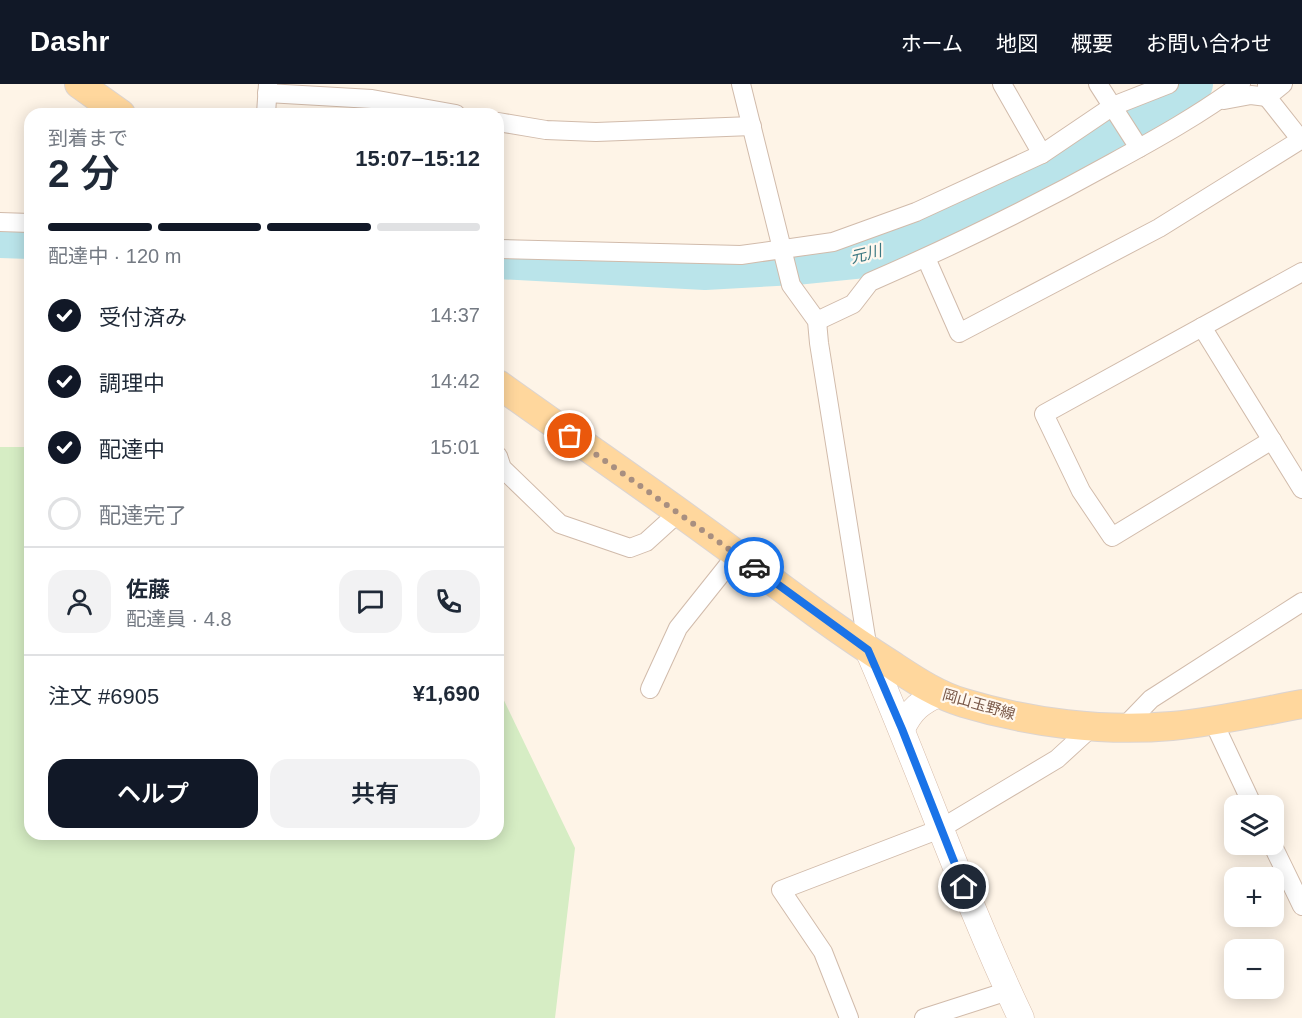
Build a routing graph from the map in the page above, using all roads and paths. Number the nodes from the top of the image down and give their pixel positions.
1 (79, 84) edge
2 (741, 84) edge
3 (1002, 84) edge
4 (1098, 84) edge
5 (1169, 84) edge
6 (1241, 84) edge
7 (1283, 84) edge
8 (268, 88) edge
9 (1268, 90) edge
10 (1218, 102) junction
11 (113, 108) edge
12 (266, 108) edge
13 (422, 108) edge
14 (1117, 112) junction
15 (504, 123) edge
16 (752, 126) junction
17 (1301, 140) edge
18 (1136, 143) junction
19 (1042, 154) junction
20 (0, 222) edge
21 (24, 223) edge
22 (504, 249) edge
23 (926, 258) junction
24 (785, 262) junction
25 (1302, 272) edge
26 (817, 321) junction
27 (1202, 327) junction
28 (504, 388) edge
29 (1272, 440) junction
30 (504, 470) edge
31 (1302, 489) edge
32 (678, 513) junction
33 (737, 554) junction
34 (1302, 602) edge
35 (868, 650) junction
36 (650, 689) dead end
37 (940, 693) junction
38 (1302, 704) edge
39 (1213, 721) junction
40 (1094, 726) junction
41 (1124, 727) junction
42 (902, 729) junction
43 (1248, 795) edge
44 (940, 829) junction
45 (1277, 855) edge
46 (1302, 906) edge
47 (1008, 991) junction
48 (849, 1018) edge
49 (924, 1018) edge
50 (1021, 1018) edge

1 - 11 main road
2 - 16 street
3 - 19 street
4 - 14 street
5 - 14 street
6 - 10 street
7 - 9 street
8 - 12 street
8 - 13 street
9 - 10 street
9 - 17 street
10 - 18 street
14 - 18 street
14 - 19 street
15 - 16 street
16 - 24 street
17 - 23 street
18 - 23 street
19 - 24 street
20 - 21 street
22 - 24 street
23 - 26 street
24 - 26 street
25 - 27 street
26 - 35 street
27 - 29 street
27 - 29 street
28 - 32 main road, 岡山玉野線
29 - 31 street
30 - 32 street
32 - 33 main road, 岡山玉野線
33 - 35 main road, 岡山玉野線
33 - 36 street
34 - 41 street
35 - 37 main road, 岡山玉野線
35 - 42 main road
37 - 40 main road, 岡山玉野線
37 - 42 main road
38 - 39 main road, 岡山玉野線
39 - 41 main road, 岡山玉野線
39 - 43 street
40 - 41 main road, 岡山玉野線
40 - 44 street
42 - 44 main road
44 - 47 main road
44 - 48 street
45 - 46 street
47 - 49 street
47 - 50 main road

